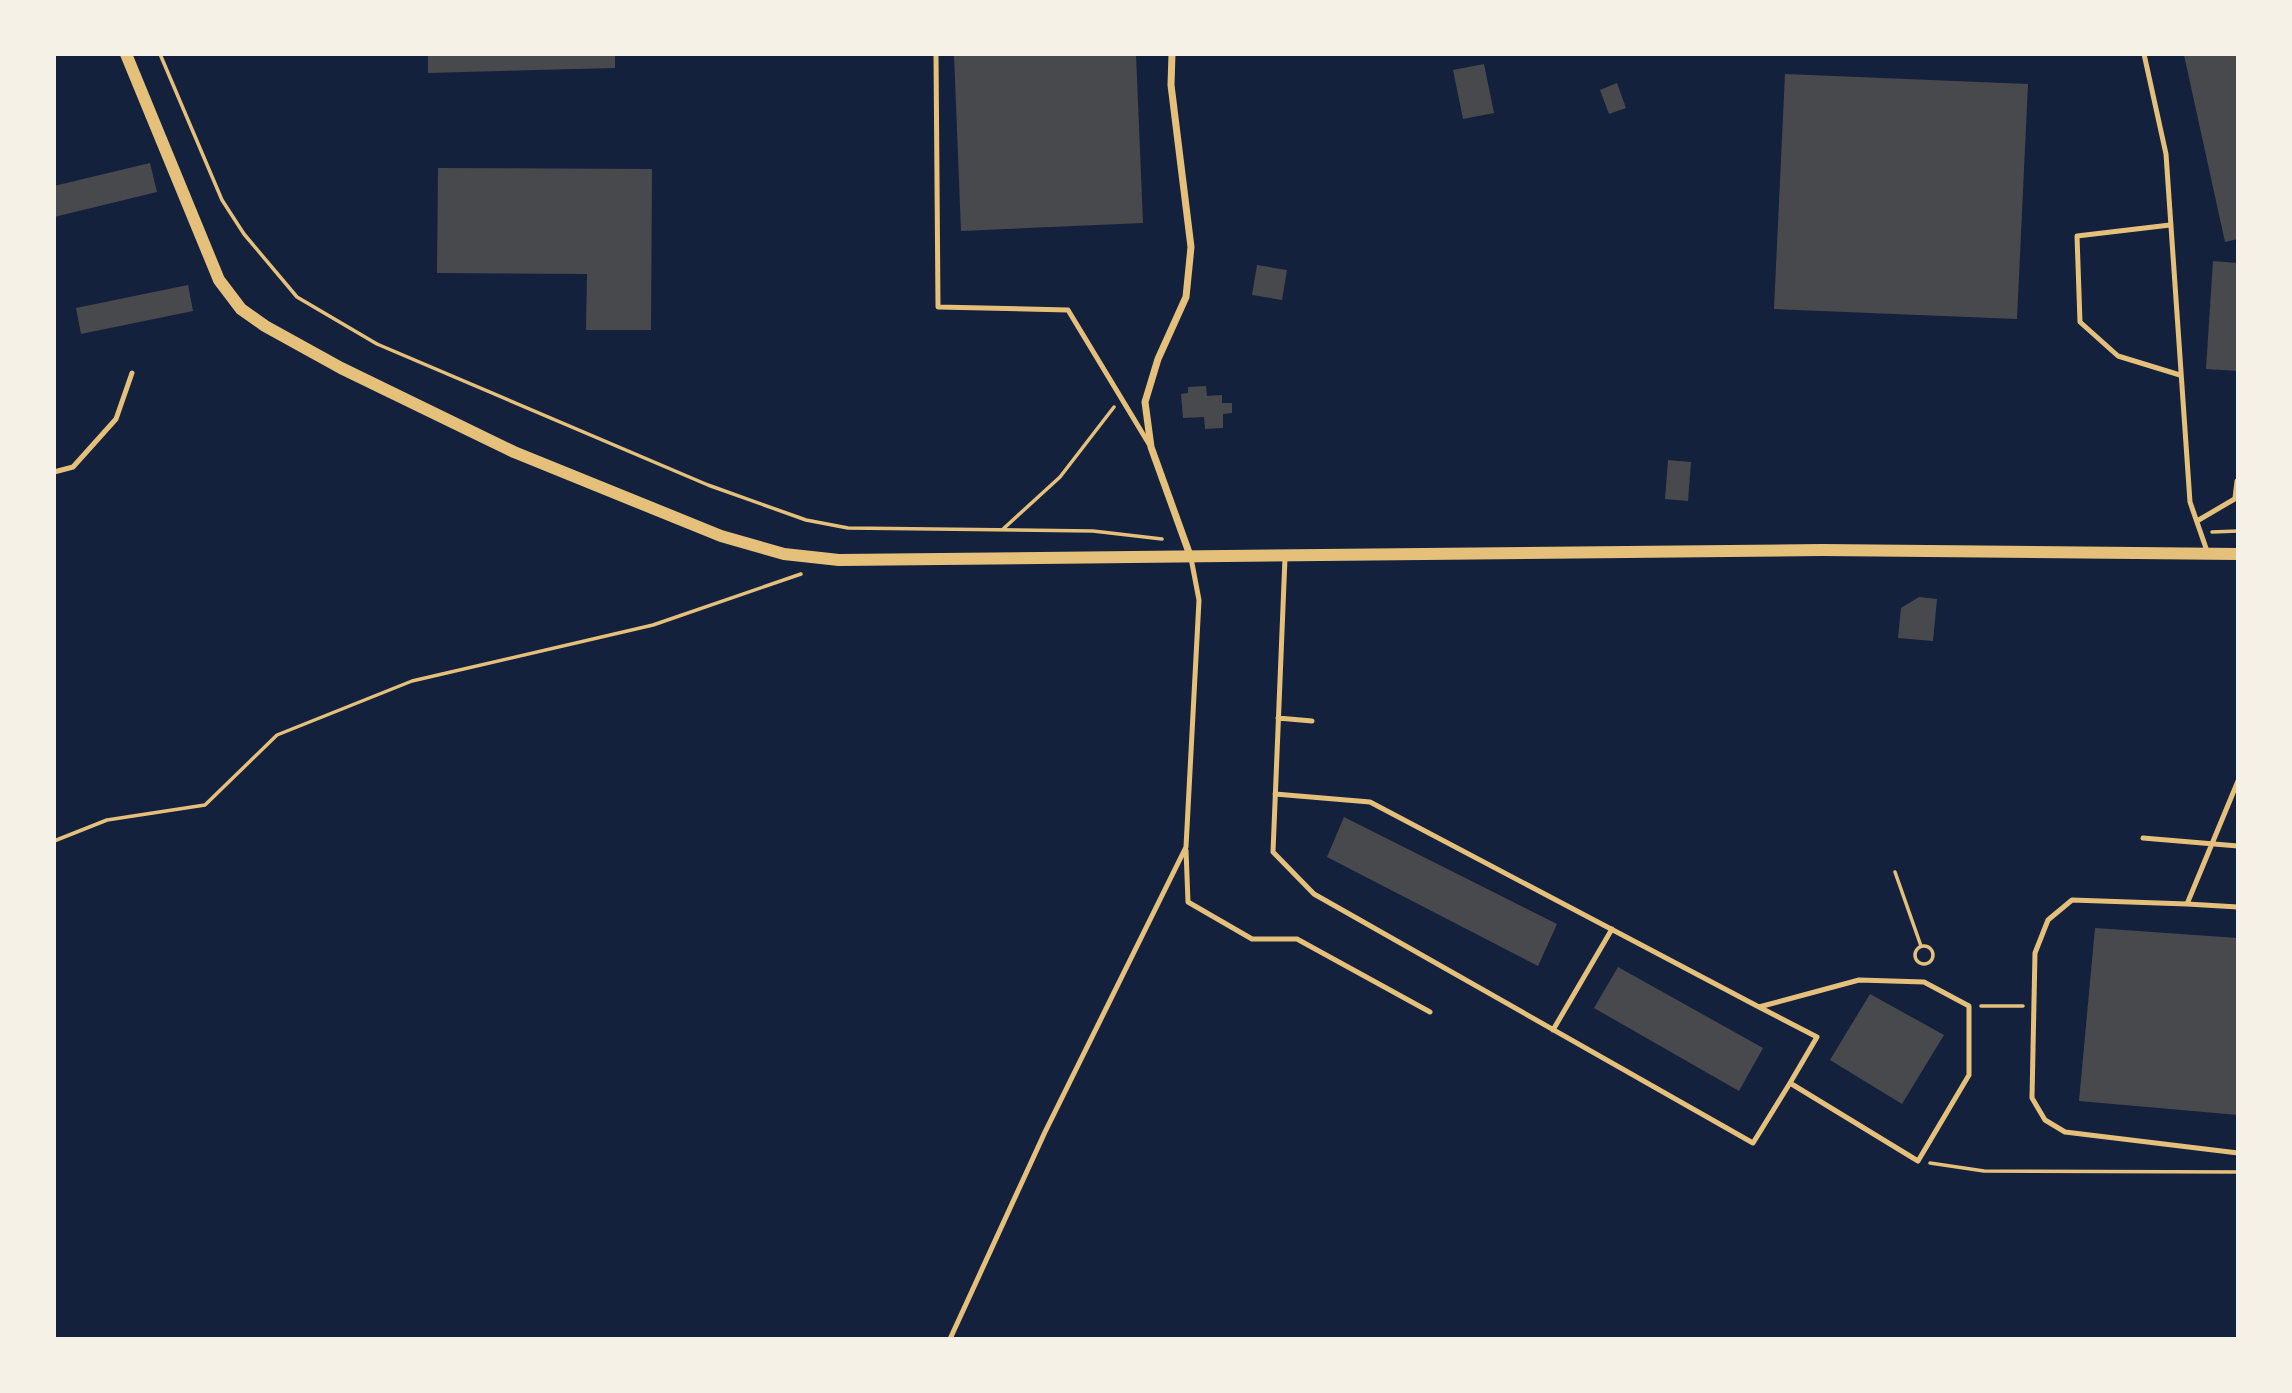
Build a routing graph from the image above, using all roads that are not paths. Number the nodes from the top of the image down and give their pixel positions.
1 (126, 54) edge
2 (936, 54) edge
3 (1172, 54) edge
4 (2144, 54) edge
5 (2170, 225) junction
6 (132, 373) dead end
7 (2180, 374) junction
8 (1151, 447) junction
9 (54, 472) edge
10 (2237, 481) edge
11 (2236, 498) edge
12 (2197, 522) junction
13 (1285, 554) junction
14 (2208, 554) junction
15 (2238, 554) edge
16 (1191, 558) junction
17 (1278, 718) junction
18 (1312, 721) dead end
19 (2238, 781) edge
20 (1275, 794) junction
21 (2143, 838) dead end
22 (2211, 844) junction
23 (2238, 846) edge
24 (1186, 847) junction
25 (2187, 904) junction
26 (2238, 907) edge
27 (1612, 929) junction
28 (1759, 1007) junction
29 (1430, 1012) dead end
30 (1553, 1030) junction
31 (1790, 1083) junction
32 (2238, 1153) edge
33 (950, 1339) edge

1 - 16 street
2 - 8 lane
3 - 8 street
4 - 5 lane
5 - 7 lane
5 - 7 lane
6 - 9 lane
7 - 12 lane
8 - 16 street
10 - 11 lane
11 - 12 lane
12 - 14 lane
13 - 14 street
13 - 16 street
13 - 17 lane
14 - 15 street
16 - 24 lane
17 - 18 lane
17 - 20 lane
19 - 22 lane
20 - 27 lane
20 - 30 lane
21 - 22 lane
22 - 23 lane
22 - 25 lane
24 - 29 lane
24 - 33 lane
25 - 26 lane
25 - 32 lane
27 - 28 lane
27 - 30 lane
28 - 31 lane
28 - 31 lane
30 - 31 lane

